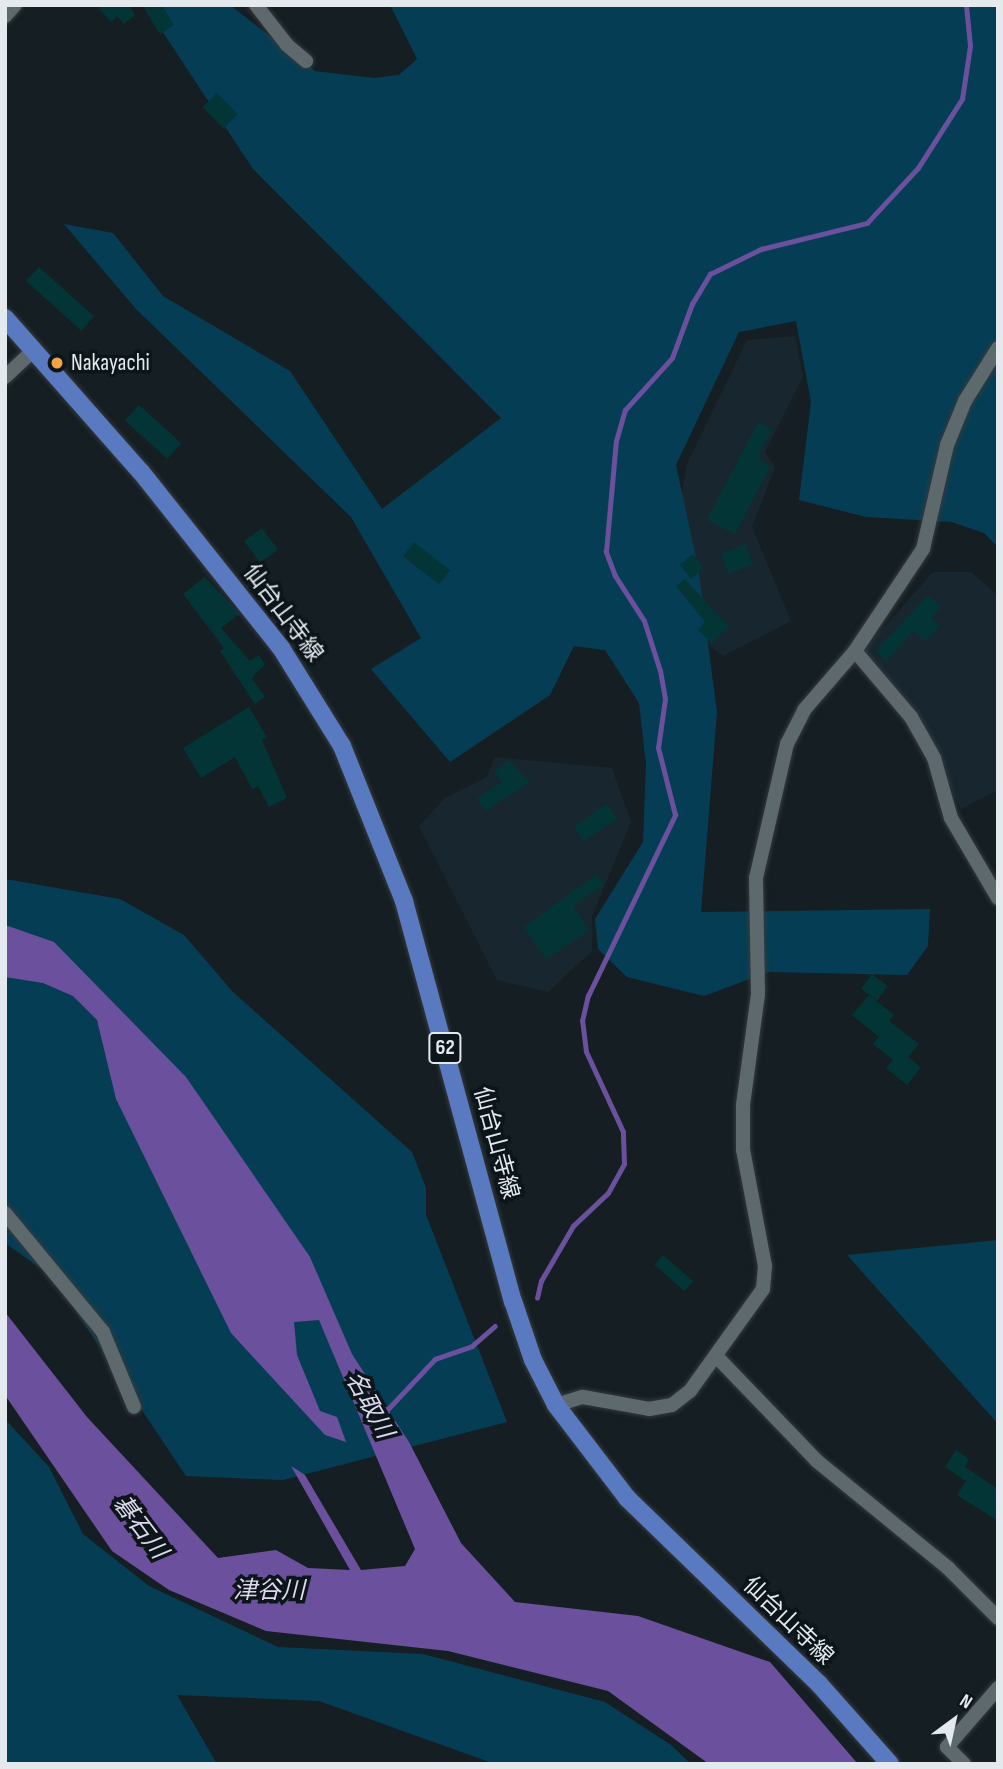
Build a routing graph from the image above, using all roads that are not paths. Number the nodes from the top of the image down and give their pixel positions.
1 (15, 5) edge
2 (256, 5) edge
3 (5, 16) edge
4 (306, 61) dead end
5 (5, 318) edge
6 (998, 348) edge
7 (34, 350) junction
8 (5, 377) edge
9 (855, 651) junction
10 (998, 898) edge
11 (5, 1213) edge
12 (716, 1356) junction
13 (556, 1405) junction
14 (134, 1407) dead end
15 (998, 1618) edge
16 (998, 1688) edge
17 (890, 1764) edge
18 (964, 1764) edge

1 - 3 street
2 - 4 street
5 - 7 main road, 仙台山寺線 / 62
6 - 9 street
7 - 8 street
7 - 13 main road, 仙台山寺線 / 62
9 - 10 street
9 - 12 street
11 - 14 street
12 - 13 street
12 - 15 street
13 - 17 main road, 仙台山寺線 / 62
16 - 18 street

